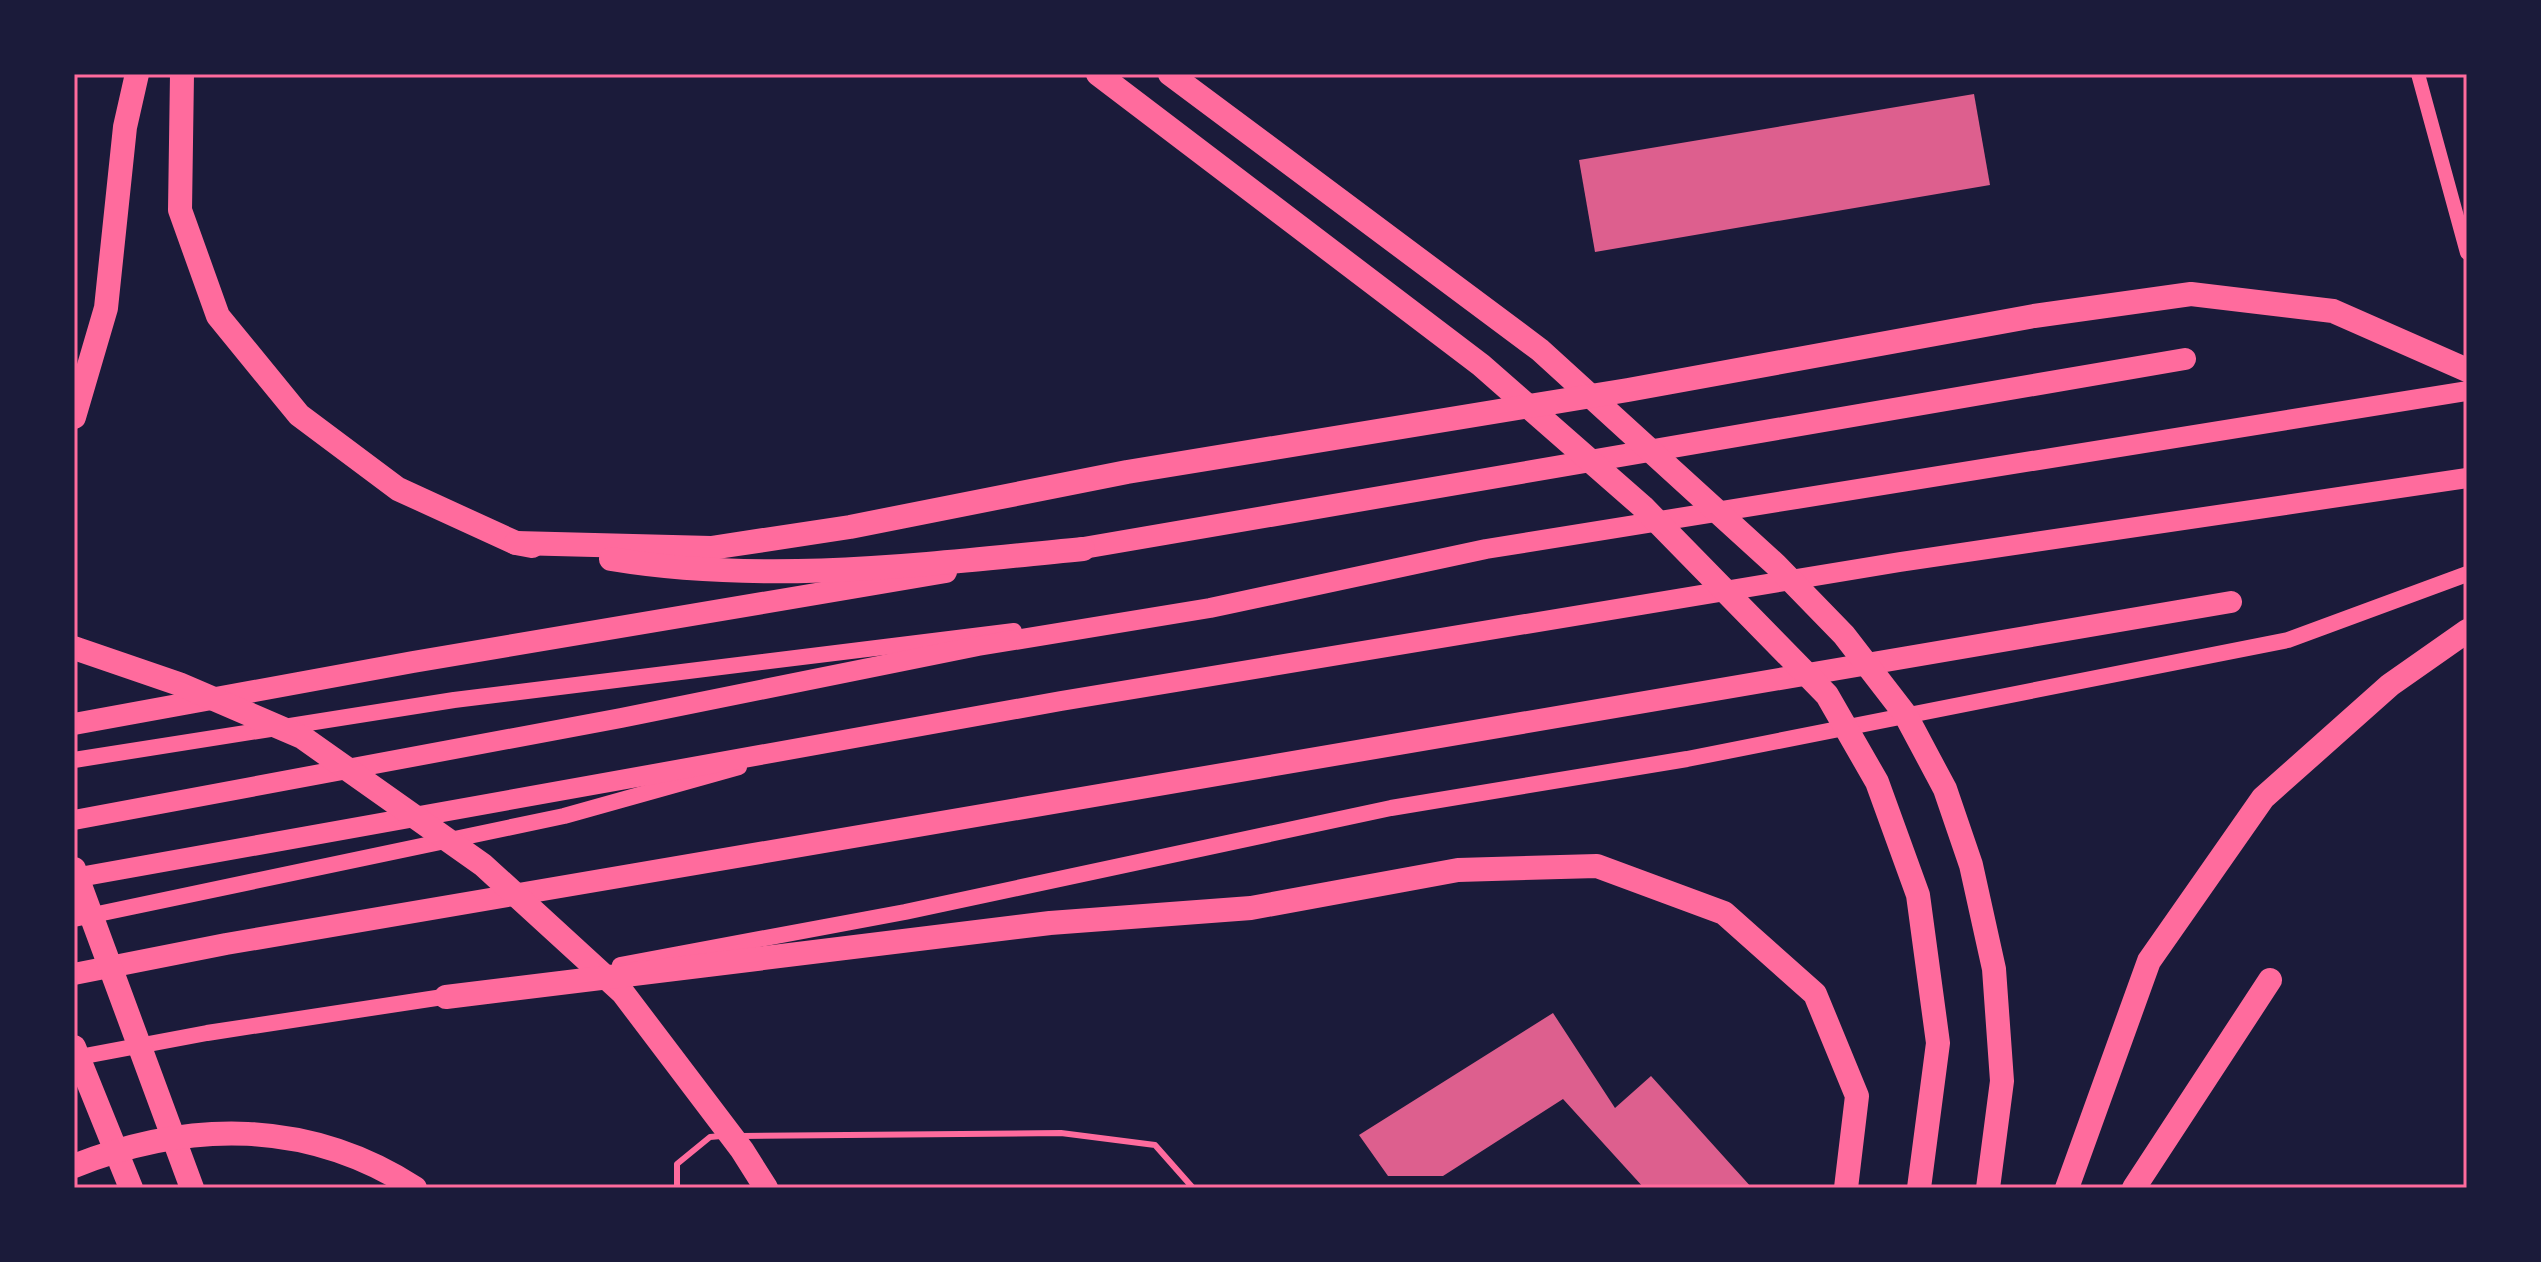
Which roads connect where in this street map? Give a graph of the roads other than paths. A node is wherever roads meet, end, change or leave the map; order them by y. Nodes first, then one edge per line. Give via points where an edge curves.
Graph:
1 (137, 74) edge
2 (182, 74) edge
3 (1098, 74) edge
4 (1170, 74) edge
5 (2418, 74) edge
6 (2467, 253) edge
7 (2185, 359) dead end
8 (2467, 370) edge
9 (2467, 391) edge
10 (74, 417) edge
11 (2467, 478) edge
12 (516, 543) junction
13 (1083, 549) junction
14 (2467, 574) edge
15 (2231, 602) dead end
16 (1210, 608) junction
17 (2467, 631) edge
18 (74, 648) edge
19 (74, 724) edge
20 (808, 748) junction
21 (74, 760) edge
22 (74, 820) edge
23 (74, 869) edge
24 (74, 878) edge
25 (74, 919) edge
26 (74, 974) edge
27 (2270, 980) dead end
28 (446, 997) junction
29 (74, 1047) edge
30 (74, 1058) edge
31 (74, 1166) edge
32 (131, 1188) edge
33 (192, 1188) edge
34 (415, 1188) edge
35 (677, 1188) edge
36 (766, 1188) edge
37 (1193, 1188) edge
38 (1846, 1188) edge
39 (1919, 1188) edge
40 (1988, 1188) edge
41 (2067, 1188) edge
42 (2134, 1188) edge

1 - 10 highway via 125,127 106,308
2 - 12 highway via 180,210 218,316 299,415 398,489
3 - 39 highway via 1481,365 1643,507 1827,695 1877,782 1918,895 1938,1043
4 - 40 highway via 1540,350 1776,565 1844,635 1905,714 1945,789 1971,865 1994,969 2002,1081
5 - 6 street
7 - 13 highway
8 - 12 highway via 2333,311 2191,294 2034,316 711,548
9 - 16 main road via 1486,549
11 - 20 main road via 1900,562
12 - 13 highway via 671,569 773,571
13 - 19 highway
14 - 28 main road via 2288,640 1687,759 1391,808 905,912
15 - 26 highway
16 - 21 main road via 470,698
16 - 22 main road via 978,646
17 - 41 highway via 2390,685 2263,798 2149,961
18 - 36 highway via 179,684 302,737 483,865 623,993
20 - 24 main road
20 - 25 main road via 564,816
23 - 33 highway
27 - 42 highway
28 - 30 main road
28 - 38 highway via 1050,923 1251,908 1458,870 1597,866 1724,913 1815,994 1857,1096
29 - 32 highway
31 - 34 highway via 120,1148 202,1132 282,1135 382,1167
35 - 37 lane via 677,1164 710,1137 1061,1133 1155,1145

